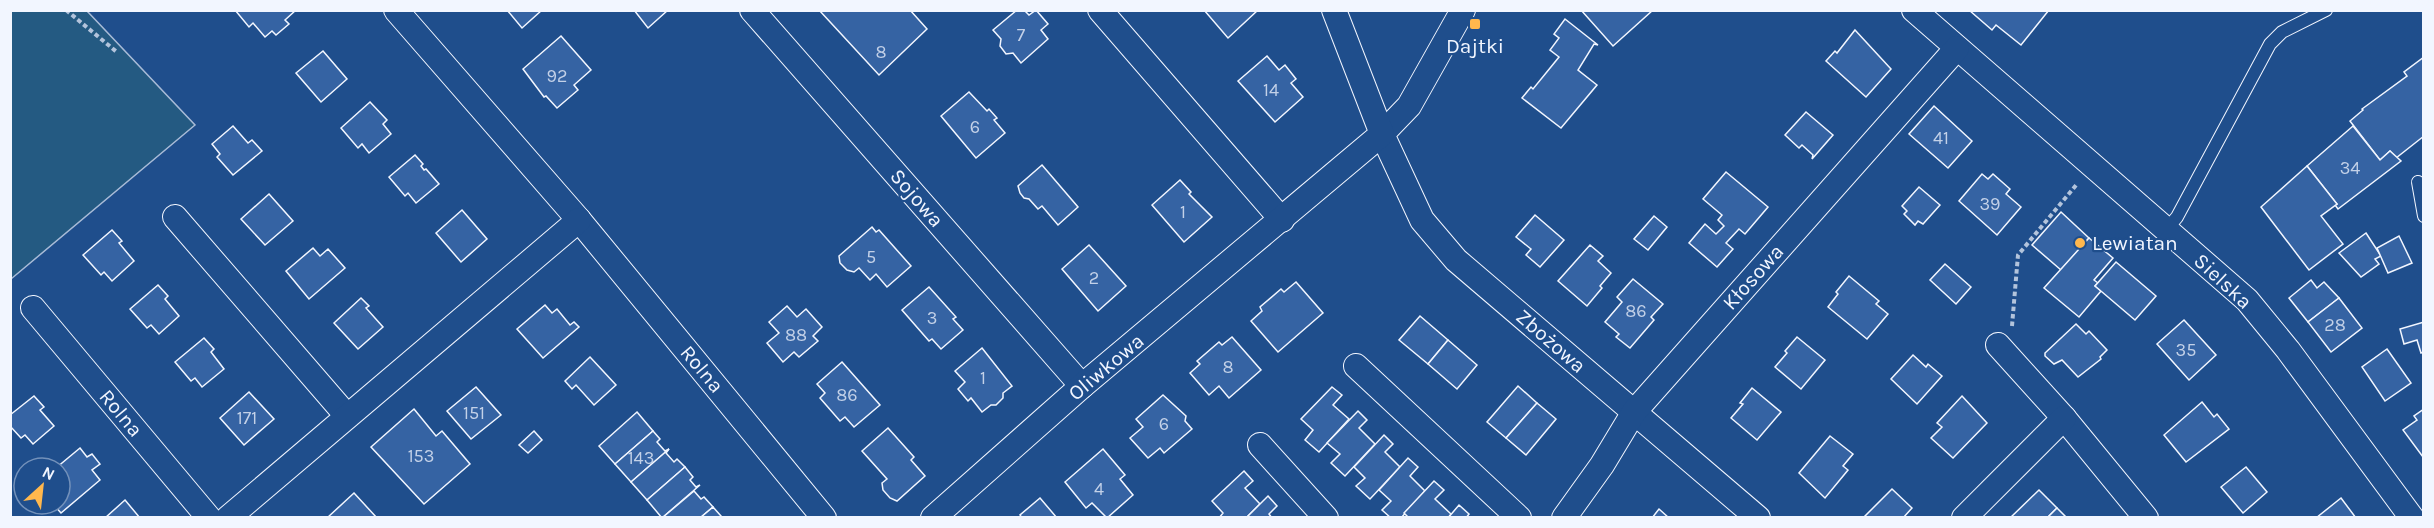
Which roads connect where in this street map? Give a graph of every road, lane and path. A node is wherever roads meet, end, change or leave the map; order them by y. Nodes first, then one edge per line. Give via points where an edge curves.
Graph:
1 (66, 10) edge
2 (396, 10) edge
3 (752, 10) edge
4 (1100, 10) edge
5 (1334, 10) edge
6 (1464, 10) edge
7 (1914, 10) edge
8 (2326, 10) edge
9 (1957, 48) junction
10 (118, 53) dead end
11 (1382, 134) junction
12 (2092, 166) junction
13 (2418, 182) dead end
14 (2424, 216) edge
15 (175, 217) dead end
16 (579, 220) junction
17 (1282, 220) junction
18 (2166, 230) junction
19 (33, 308) dead end
20 (2004, 351) joint
21 (1356, 366) dead end
22 (1082, 386) junction
23 (1634, 412) junction
24 (347, 416) junction
25 (2064, 418) junction
26 (1260, 445) dead end
27 (209, 518) edge
28 (228, 518) edge
29 (824, 518) edge
30 (933, 518) edge
31 (1326, 518) edge
32 (1519, 518) edge
33 (1564, 518) edge
34 (1758, 518) edge
35 (1964, 518) edge
36 (2146, 518) edge
37 (2412, 518) edge

1 - 10 path
2 - 16 street, Rolna
3 - 22 street, Sojowa
4 - 17 street
5 - 11 street, Zbożowa
6 - 11 street via 1409,106
7 - 9 street, Sielska
8 - 18 lane via 2283,32 2270,44 2177,217
9 - 12 street, Sielska
9 - 23 street, Kłosowa
11 - 17 street, Oliwkowa
11 - 23 street, Zbożowa via 1422,219 1456,260
12 - 18 street, Sielska
12 - 20 path via 2018,255
13 - 14 lane
15 - 24 street
16 - 24 street
16 - 29 street, Rolna
17 - 22 street, Oliwkowa
18 - 37 street, Sielska via 2247,300
19 - 27 street, Rolna
20 - 25 street
21 - 32 street
22 - 30 street, Oliwkowa
23 - 33 street, Kłosowa
23 - 34 street, Zbożowa
24 - 28 street
25 - 35 street
25 - 36 street
26 - 31 street

